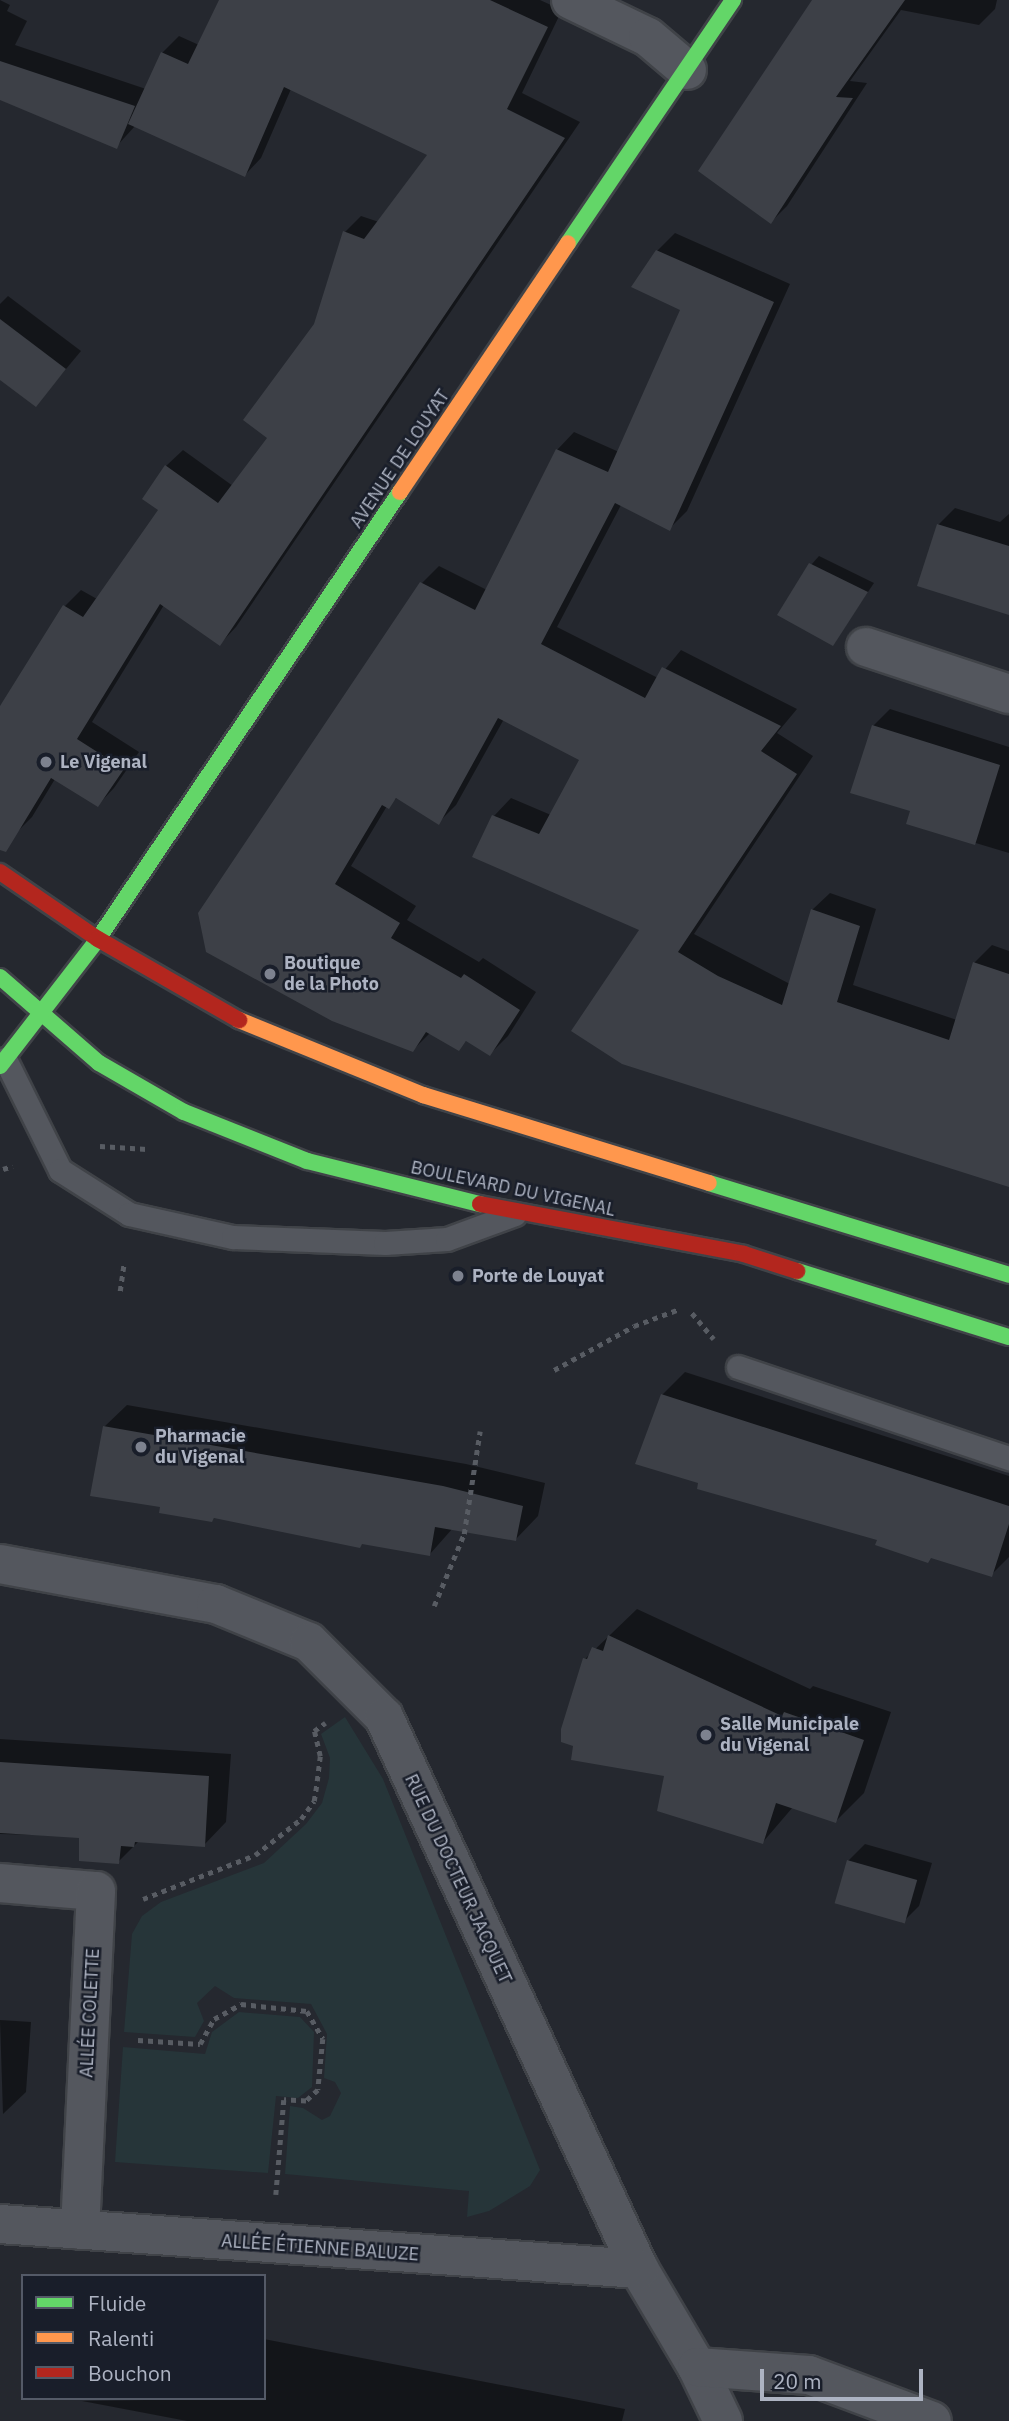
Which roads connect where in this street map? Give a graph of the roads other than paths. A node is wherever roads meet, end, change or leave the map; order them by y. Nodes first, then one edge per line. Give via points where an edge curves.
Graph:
1 (571, 0) edge
2 (733, 0) edge
3 (687, 70) junction
4 (866, 647) dead end
5 (1009, 694) edge
6 (0, 872) edge
7 (98, 939) junction
8 (0, 977) edge
9 (40, 1011) junction
10 (3, 1063) edge
11 (522, 1212) junction
12 (1009, 1275) edge
13 (1009, 1337) edge
14 (738, 1367) dead end
15 (1009, 1458) edge
16 (0, 1563) edge
17 (0, 1883) edge
18 (0, 2224) edge
19 (80, 2230) junction
20 (639, 2269) junction
21 (697, 2367) junction
22 (723, 2421) edge
23 (932, 2421) edge

1 - 3 street via 648,37
2 - 3 main road, AVENUE DE LOUYAT
3 - 7 main road, AVENUE DE LOUYAT
4 - 5 street
6 - 7 main road
7 - 9 main road, AVENUE DE LOUYAT
7 - 12 main road via 250,1027 423,1095
8 - 9 main road, BOULEVARD DU VIGENAL
9 - 10 main road, AVENUE DE LOUYAT
9 - 11 main road, BOULEVARD DU VIGENAL via 99,1063 184,1112 307,1161
10 - 11 lane via 60,1170 129,1214 233,1237 385,1243 447,1239
11 - 13 main road, BOULEVARD DU VIGENAL via 744,1254
14 - 15 lane
16 - 20 street, RUE DU DOCTEUR JACQUET via 216,1604 309,1642 384,1717
17 - 19 street, ALLÉE COLETTE via 96,1891
18 - 19 street, ALLÉE ÉTIENNE BALUZE
19 - 20 street, ALLÉE ÉTIENNE BALUZE
20 - 21 street, RUE DU DOCTEUR JACQUET
21 - 22 street, RUE DU DOCTEUR JACQUET
21 - 23 street via 809,2375

